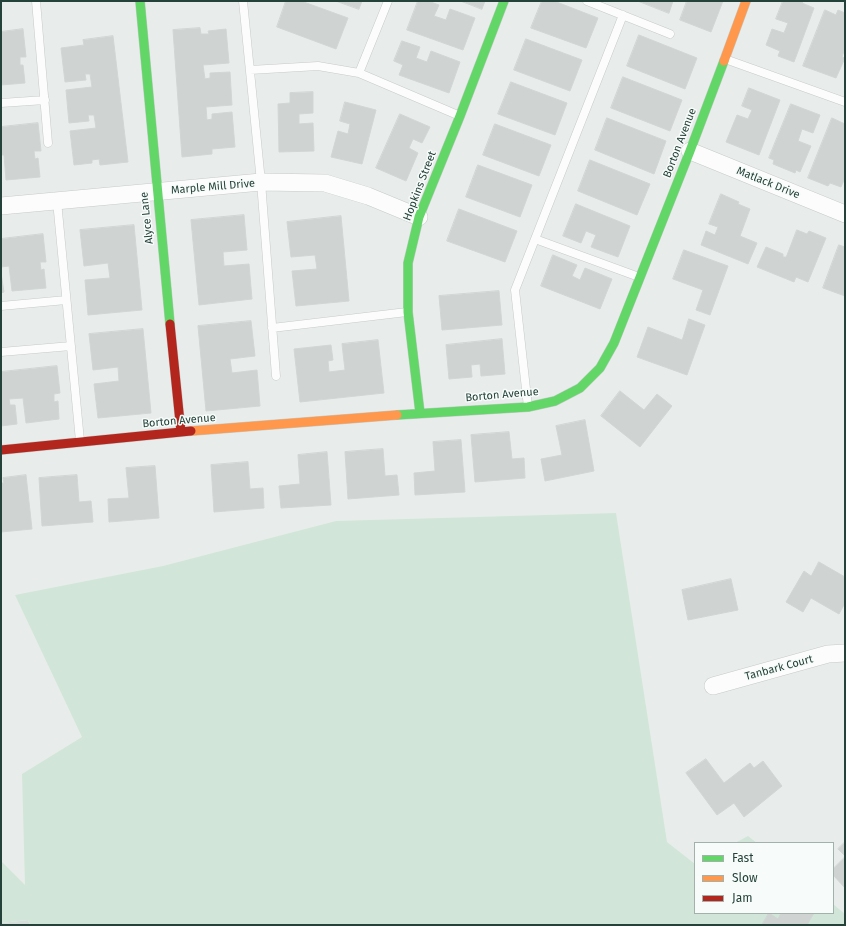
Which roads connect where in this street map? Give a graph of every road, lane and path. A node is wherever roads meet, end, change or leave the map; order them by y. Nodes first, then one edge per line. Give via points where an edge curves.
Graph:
1 (36, 1) edge
2 (140, 1) edge
3 (243, 1) edge
4 (388, 1) edge
5 (504, 1) edge
6 (587, 1) edge
7 (746, 1) edge
8 (623, 15) junction
9 (670, 34) dead end
10 (725, 59) junction
11 (250, 70) junction
12 (359, 73) junction
13 (45, 100) junction
14 (845, 102) edge
15 (1, 103) edge
16 (460, 116) junction
17 (48, 143) dead end
18 (690, 151) junction
19 (261, 182) junction
20 (157, 192) junction
21 (57, 201) junction
22 (1, 206) edge
23 (845, 214) edge
24 (419, 217) junction
25 (535, 239) junction
26 (640, 277) junction
27 (66, 300) junction
28 (1, 306) edge
29 (408, 312) junction
30 (272, 328) junction
31 (71, 346) junction
32 (1, 352) edge
33 (276, 376) dead end
34 (528, 406) junction
35 (420, 413) junction
36 (181, 432) junction
37 (81, 443) junction
38 (1, 450) edge
39 (845, 653) edge
40 (713, 686) dead end

1 - 13 lane
2 - 20 street, Alyce Lane
3 - 11 lane
4 - 12 lane
5 - 16 street, Hopkins Street
6 - 8 lane
7 - 10 street, Borton Avenue
8 - 9 lane
8 - 25 lane
10 - 14 lane
10 - 18 street, Borton Avenue
11 - 12 lane via 318,66
11 - 19 lane
12 - 16 lane
13 - 15 lane
13 - 17 lane
16 - 24 street, Hopkins Street
18 - 23 street, Matlack Drive
18 - 26 street, Borton Avenue
19 - 20 street, Marple Mill Drive
19 - 24 street, Marple Mill Drive via 326,183 368,196
19 - 30 lane
20 - 21 street, Marple Mill Drive
20 - 36 street, Alyce Lane
21 - 22 street, Marple Mill Drive
21 - 27 lane
24 - 29 street, Hopkins Street via 408,263
25 - 26 lane
25 - 34 lane via 515,290
26 - 34 street, Borton Avenue via 614,344 600,368 580,388 556,401
27 - 28 lane
27 - 31 lane
29 - 30 lane
29 - 35 street, Hopkins Street
30 - 33 lane
31 - 32 lane
31 - 37 lane
34 - 35 street, Borton Avenue
35 - 36 street, Borton Avenue
36 - 37 street, Borton Avenue
37 - 38 street, Borton Avenue
39 - 40 street, Tanbark Court via 828,654

